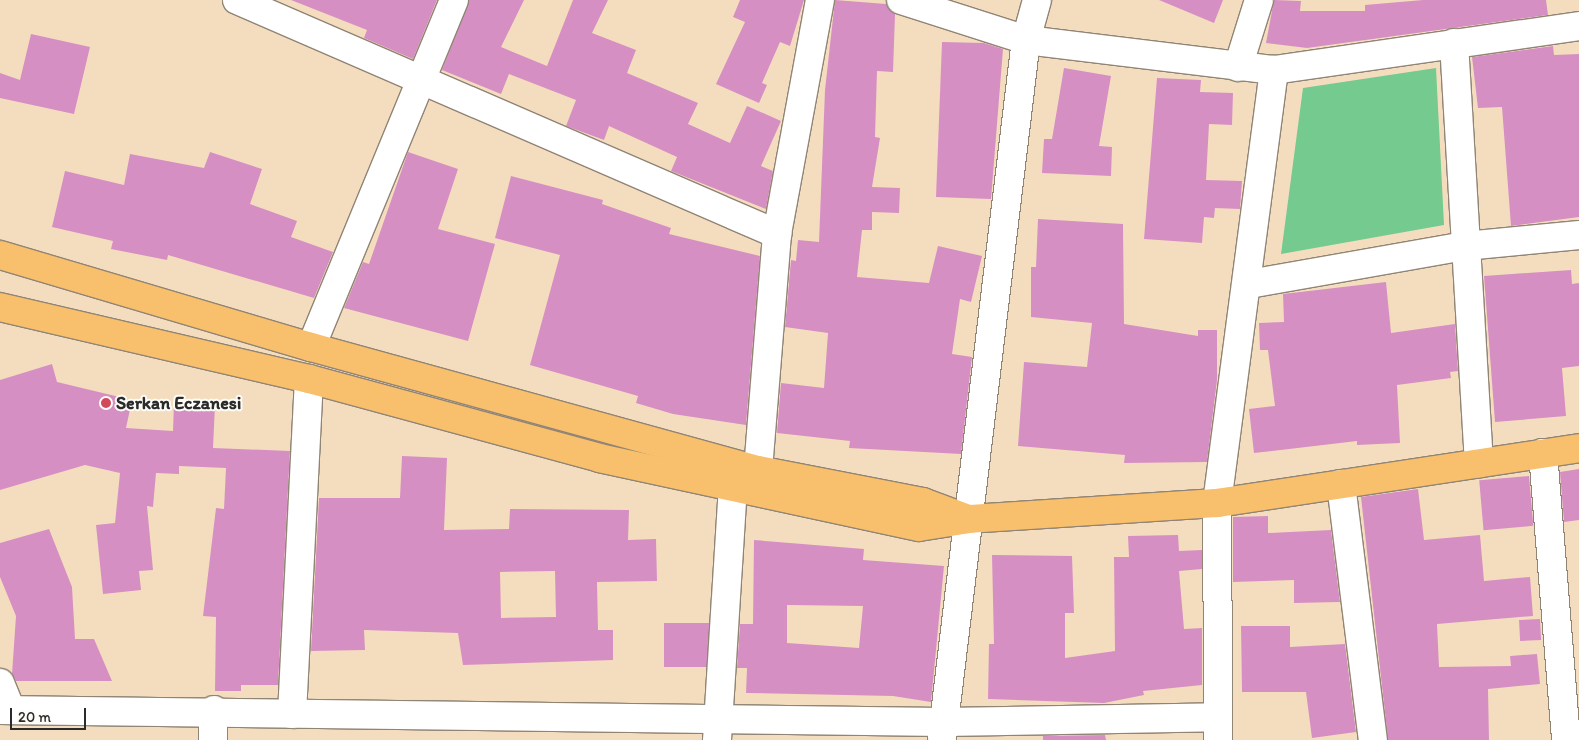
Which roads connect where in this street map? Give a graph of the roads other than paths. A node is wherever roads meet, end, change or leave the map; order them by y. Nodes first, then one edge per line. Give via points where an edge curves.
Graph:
1 (237, 0) edge
2 (454, 0) edge
3 (820, 0) edge
4 (901, 0) edge
5 (1037, 0) edge
6 (1259, 0) edge
7 (1579, 26) edge
8 (1026, 40) junction
9 (1454, 43) junction
10 (1238, 67) junction
11 (1274, 70) junction
12 (421, 80) junction
13 (777, 234) junction
14 (1579, 235) edge
15 (1465, 246) junction
16 (0, 255) edge
17 (1248, 284) junction
18 (0, 307) edge
19 (311, 347) junction
20 (309, 379) junction
21 (1579, 448) edge
22 (1542, 453) junction
23 (1479, 463) junction
24 (758, 470) junction
25 (1341, 484) junction
26 (733, 488) junction
27 (1217, 503) junction
28 (969, 519) junction
29 (0, 683) edge
30 (5, 710) edge
31 (214, 710) junction
32 (292, 714) junction
33 (718, 728) edge
34 (1218, 728) edge
35 (942, 731) edge
36 (213, 740) edge
37 (1373, 740) edge
38 (1566, 740) edge

1 - 12 street
2 - 12 street
3 - 13 street
4 - 8 street
5 - 8 street
6 - 10 street
7 - 9 street
8 - 10 street
8 - 28 street
9 - 11 street
9 - 15 street
10 - 11 street
11 - 17 street
12 - 13 street
12 - 19 street
13 - 24 street
14 - 15 street
15 - 17 street
15 - 23 street
16 - 19 main road
17 - 27 street
18 - 20 main road
19 - 24 main road
20 - 26 main road via 599,458
20 - 32 street
21 - 22 main road
22 - 23 main road
22 - 38 street
23 - 25 main road
24 - 28 main road via 923,502
25 - 27 main road
25 - 37 street
26 - 28 main road via 919,527
26 - 33 street
27 - 28 main road
27 - 34 street
28 - 35 street
29 - 30 street
30 - 31 street
31 - 32 street
31 - 36 street
32 - 33 street
33 - 35 street
34 - 35 street

